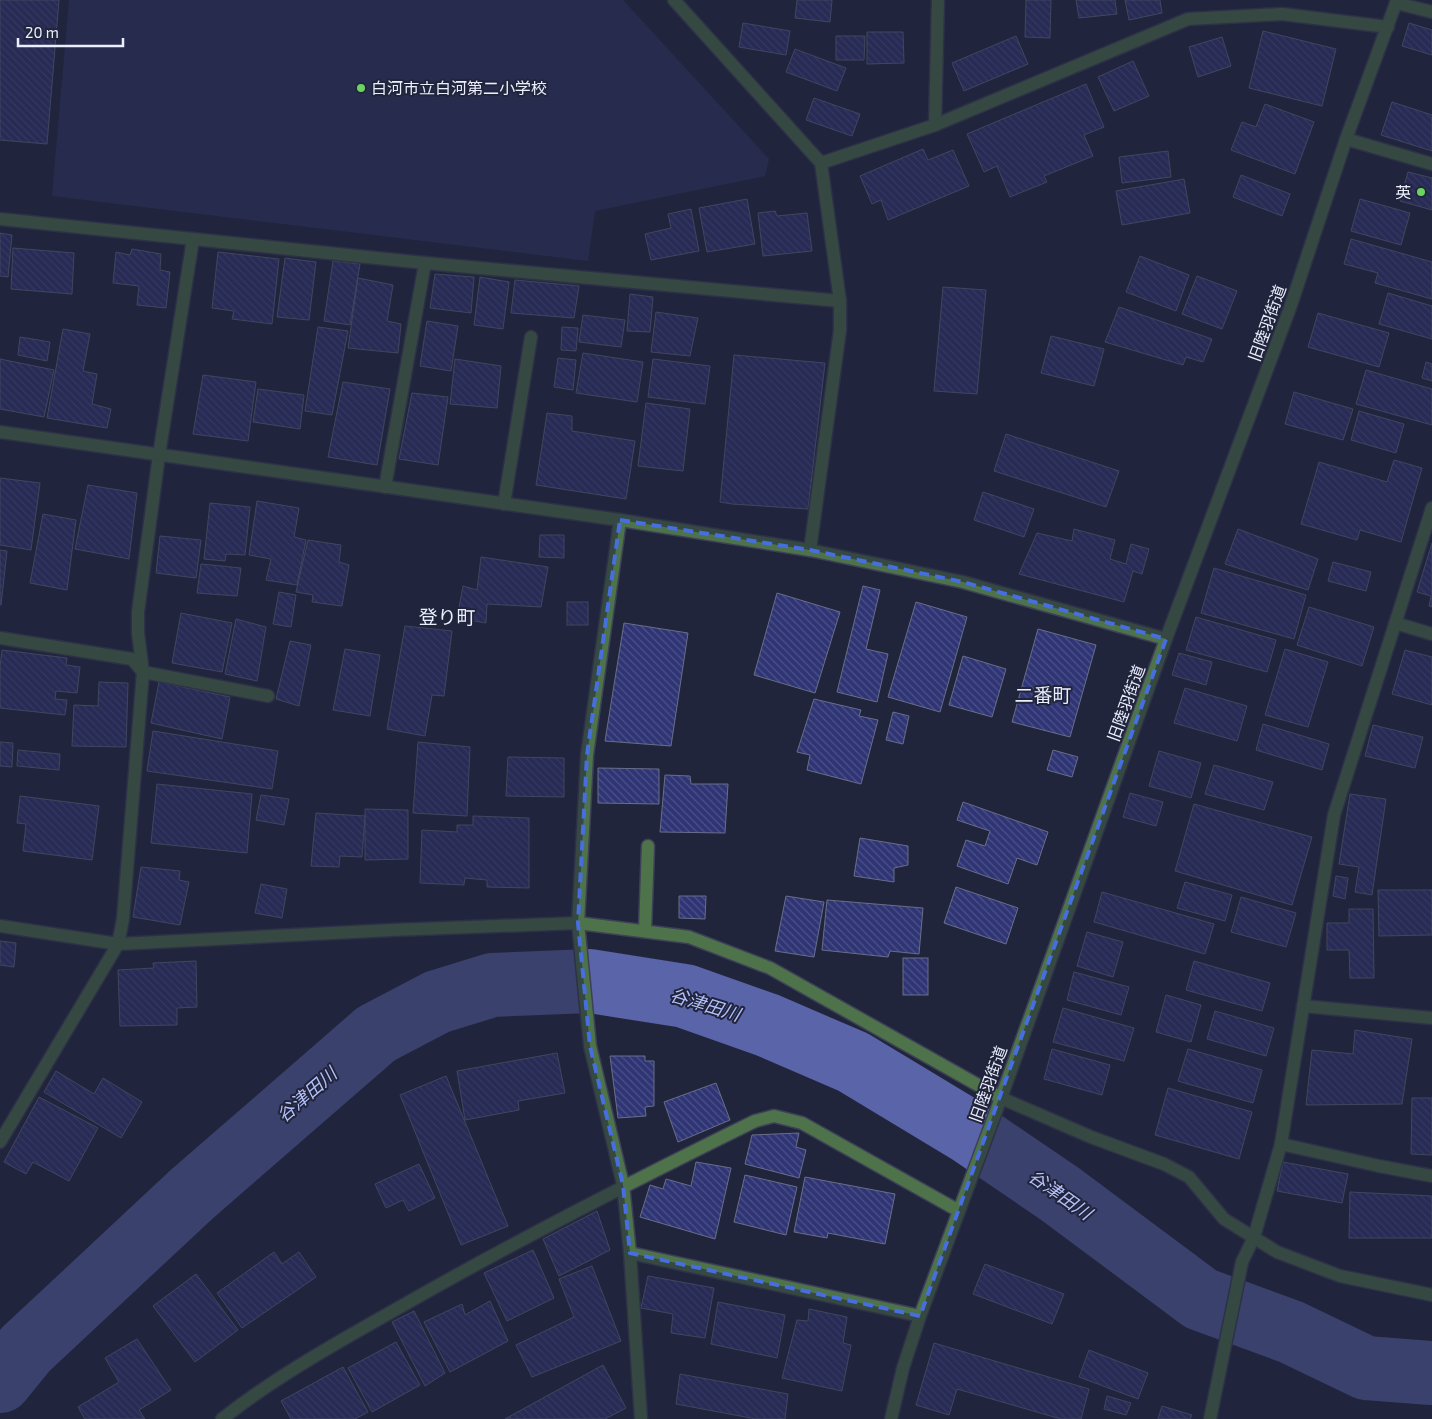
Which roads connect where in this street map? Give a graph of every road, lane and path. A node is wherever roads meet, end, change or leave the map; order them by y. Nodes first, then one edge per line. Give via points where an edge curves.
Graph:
1 (674, 0) edge
2 (938, 0) edge
3 (1397, 1) edge
4 (1432, 12) edge
5 (1388, 27) junction
6 (935, 125) junction
7 (1346, 139) junction
8 (820, 163) junction
9 (1432, 164) edge
10 (0, 219) edge
11 (193, 240) junction
12 (425, 263) junction
13 (840, 302) junction
14 (531, 337) dead end
15 (0, 432) edge
16 (159, 455) junction
17 (385, 487) junction
18 (504, 504) junction
19 (1432, 508) edge
20 (620, 520) junction
21 (810, 550) junction
22 (1395, 623) junction
23 (1432, 634) edge
24 (0, 638) edge
25 (1166, 639) junction
26 (143, 672) junction
27 (268, 696) dead end
28 (648, 846) dead end
29 (578, 923) junction
30 (0, 926) edge
31 (645, 930) junction
32 (118, 944) junction
33 (1303, 1006) junction
34 (1432, 1018) edge
35 (1001, 1098) junction
36 (3, 1130) edge
37 (0, 1142) edge
38 (1281, 1144) junction
39 (1432, 1176) edge
40 (623, 1186) junction
41 (959, 1211) junction
42 (1254, 1237) junction
43 (630, 1253) junction
44 (1432, 1295) edge
45 (920, 1316) junction
46 (1211, 1414) edge
47 (222, 1419) edge
48 (641, 1419) edge
49 (891, 1419) edge

1 - 8 street
2 - 6 street
3 - 4 street
3 - 5 street, 旧陸羽街道
5 - 6 street via 1282,14 1188,20
5 - 7 street, 旧陸羽街道
6 - 8 street
7 - 9 street
7 - 25 street, 旧陸羽街道 via 1290,308
8 - 13 street
10 - 11 street
11 - 12 street
11 - 16 street
12 - 13 street
12 - 17 street
13 - 21 street via 840,330
14 - 18 street
15 - 16 street
16 - 17 street
16 - 26 street via 138,612
17 - 18 street
18 - 20 street
19 - 22 street
20 - 21 street
20 - 29 street via 587,756
21 - 25 street via 963,582
22 - 23 street
22 - 33 street via 1334,815
24 - 26 street via 132,659
25 - 35 street, 旧陸羽街道
26 - 27 street
26 - 32 street via 124,919
28 - 31 street
29 - 31 street
29 - 32 street
29 - 40 street via 590,1046
30 - 32 street
31 - 35 street via 689,937 770,968
32 - 36 street
33 - 34 street
33 - 38 street
35 - 41 street, 旧陸羽街道
35 - 42 street via 1189,1177 1224,1219
36 - 37 street
38 - 39 street
38 - 42 street
40 - 41 street via 755,1120 774,1116 802,1124
40 - 43 street
40 - 47 street via 345,1338 254,1394
41 - 45 street, 旧陸羽街道
42 - 44 street via 1277,1252 1340,1276
42 - 46 street via 1242,1262
43 - 45 street
43 - 48 street
45 - 49 street, 旧陸羽街道

